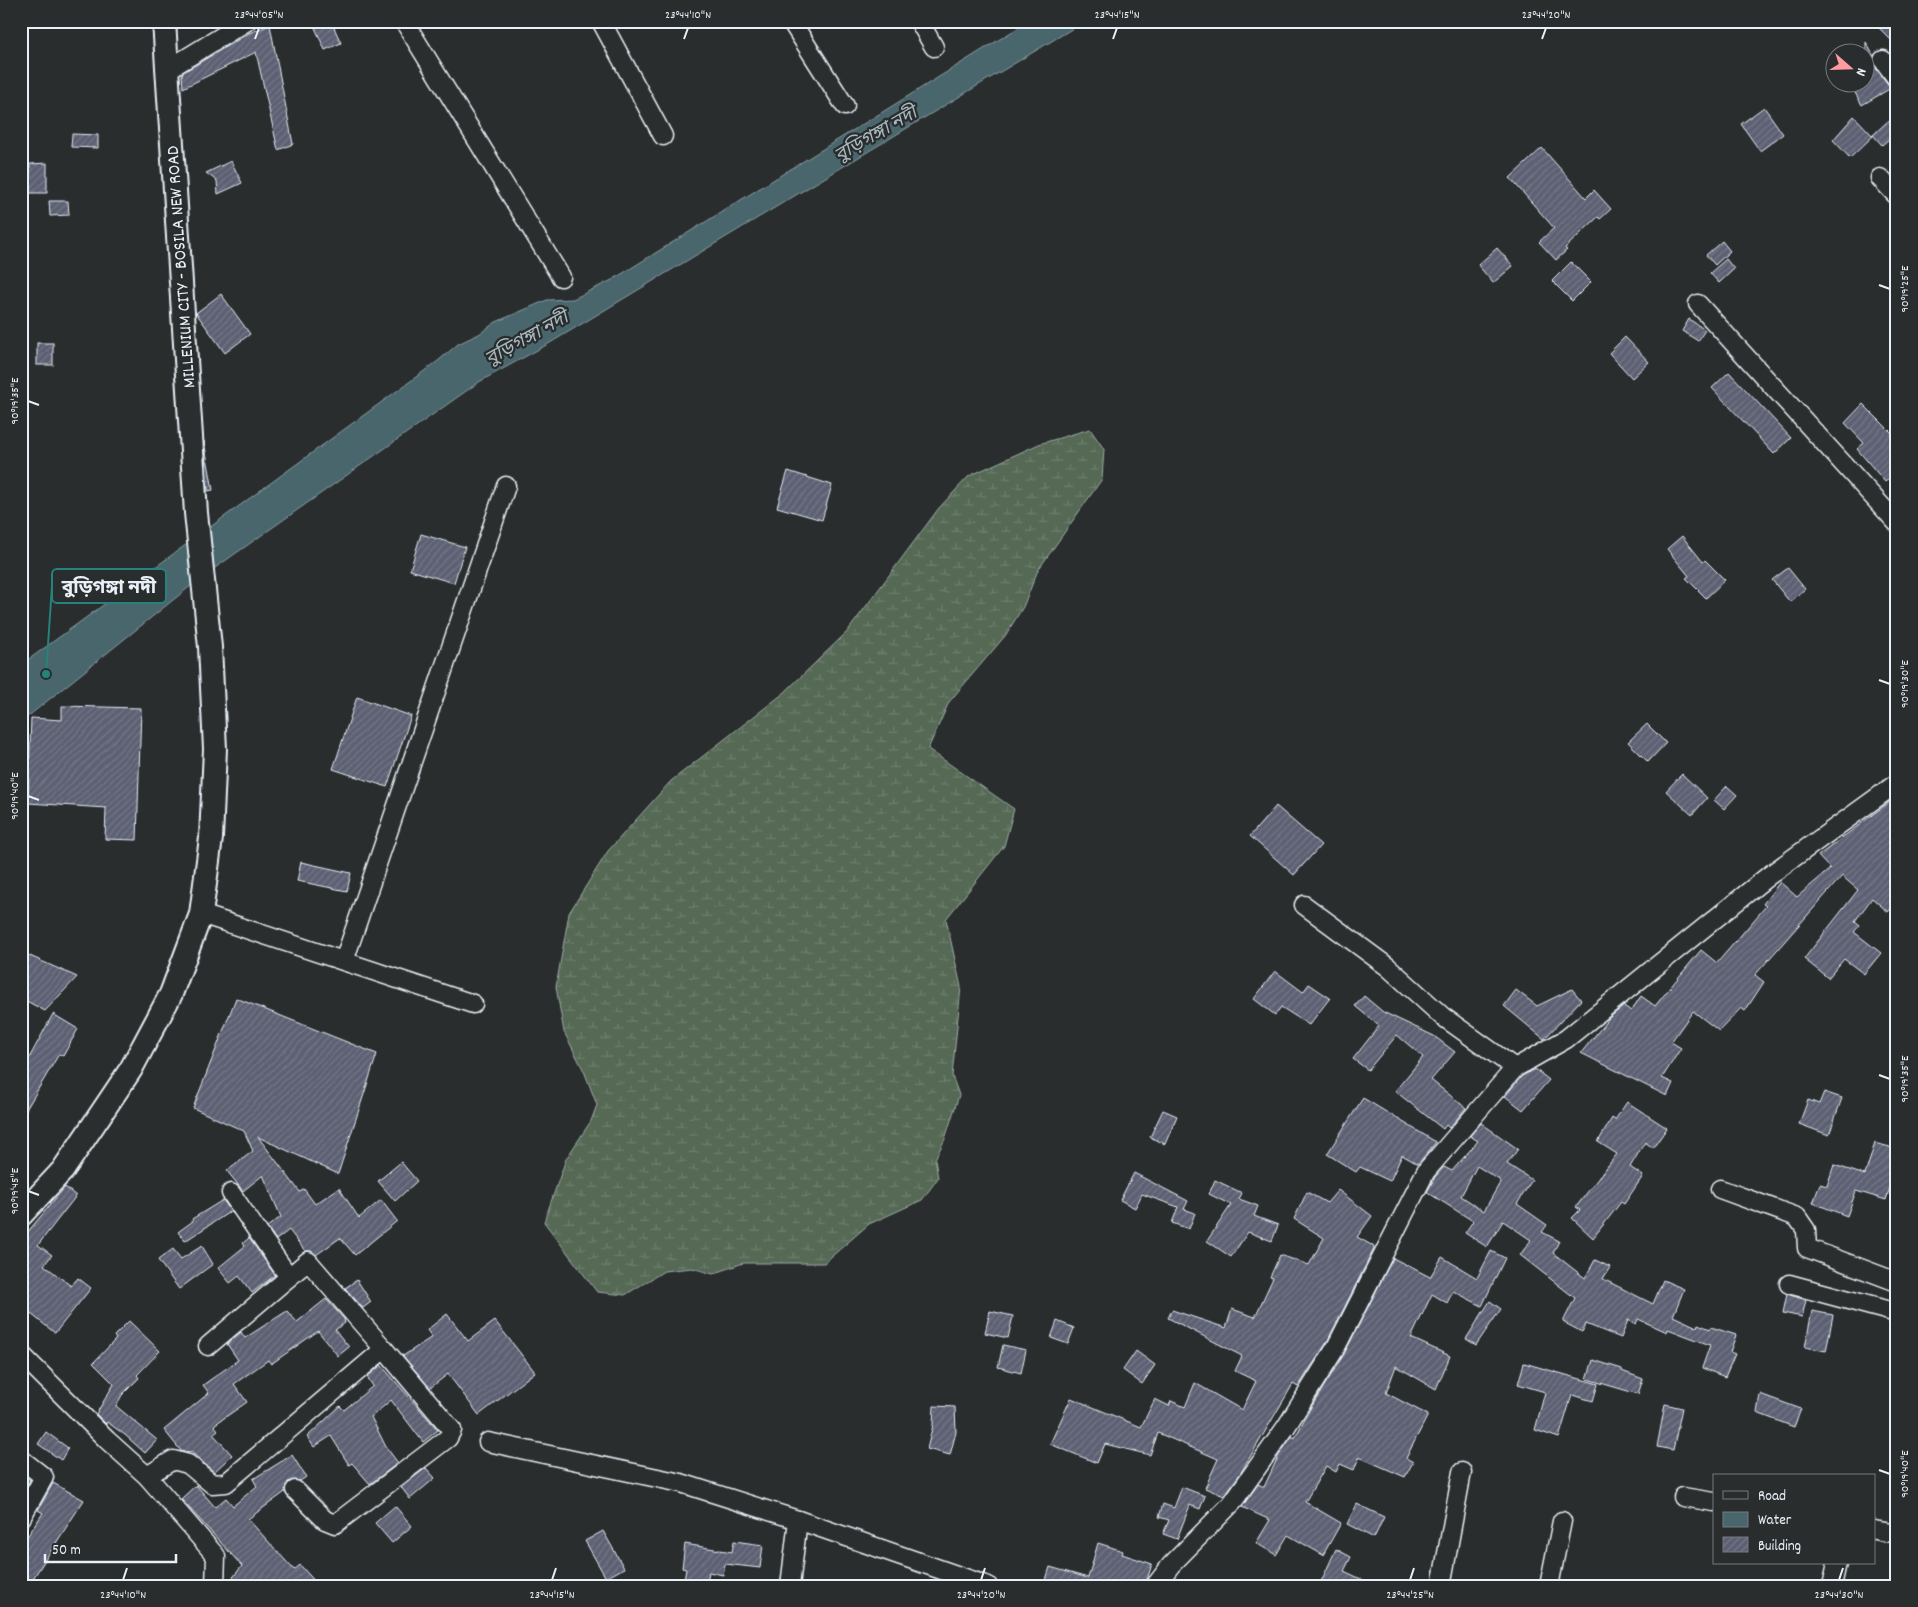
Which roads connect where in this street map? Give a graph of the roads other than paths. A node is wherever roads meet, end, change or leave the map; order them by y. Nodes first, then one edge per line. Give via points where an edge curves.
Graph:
1 (164, 21) edge
2 (247, 21) edge
3 (404, 21) edge
4 (602, 21) edge
5 (791, 21) edge
6 (919, 21) edge
7 (934, 47) dead end
8 (1883, 60) dead end
9 (167, 70) junction
10 (1897, 79) edge
11 (845, 106) dead end
12 (663, 136) dead end
13 (1880, 178) dead end
14 (1897, 196) edge
15 (560, 277) dead end
16 (1698, 304) dead end
17 (506, 486) dead end
18 (1897, 523) edge
19 (1897, 783) edge
20 (1304, 905) dead end
21 (201, 914) junction
22 (344, 961) junction
23 (473, 1004) dead end
24 (1516, 1068) junction
25 (1720, 1188) dead end
26 (232, 1193) dead end
27 (21, 1215) edge
28 (289, 1277) junction
29 (1897, 1282) edge
30 (1789, 1284) dead end
31 (1897, 1313) edge
32 (208, 1346) dead end
33 (384, 1349) junction
34 (21, 1354) edge
35 (488, 1442) dead end
36 (21, 1459) edge
37 (1462, 1472) dead end
38 (147, 1476) junction
39 (295, 1490) dead end
40 (1682, 1496) dead end
41 (1713, 1502) edge
42 (21, 1518) edge
43 (798, 1520) junction
44 (1562, 1521) dead end
45 (1876, 1530) edge
46 (1897, 1534) edge
47 (1837, 1564) edge
48 (215, 1586) edge
49 (790, 1586) edge
50 (988, 1586) edge
51 (1155, 1586) edge
52 (1441, 1586) edge
53 (1549, 1586) edge
54 (1832, 1586) edge

1 - 9 street, MILLENIUM CITY - BOSILA NEW ROAD
2 - 9 street
3 - 15 street
4 - 12 street
5 - 11 street
6 - 7 street
8 - 10 street
9 - 21 street, MILLENIUM CITY - BOSILA NEW ROAD via 215,749 211,838
13 - 14 street
16 - 18 street
17 - 22 street
19 - 24 street via 1767,878 1566,1038
20 - 24 street via 1388,967 1442,1016
21 - 22 street
21 - 27 street, MILLENIUM CITY - BOSILA NEW ROAD via 171,994 131,1069 63,1170
22 - 23 street
24 - 51 street via 1426,1171 1335,1349 1286,1427 1232,1503 1171,1565
25 - 29 street via 1797,1217 1806,1230 1807,1248
26 - 28 street
28 - 32 street
28 - 33 street via 308,1261
30 - 31 street
33 - 38 street via 226,1483 212,1484 188,1464 173,1460
33 - 39 street via 452,1430 448,1438 335,1524 325,1520
34 - 38 street
35 - 43 street via 681,1483
36 - 42 street via 44,1477
37 - 52 street
38 - 48 street via 216,1556
40 - 41 street
43 - 49 street
43 - 50 street
44 - 53 street
45 - 46 street
47 - 54 street

